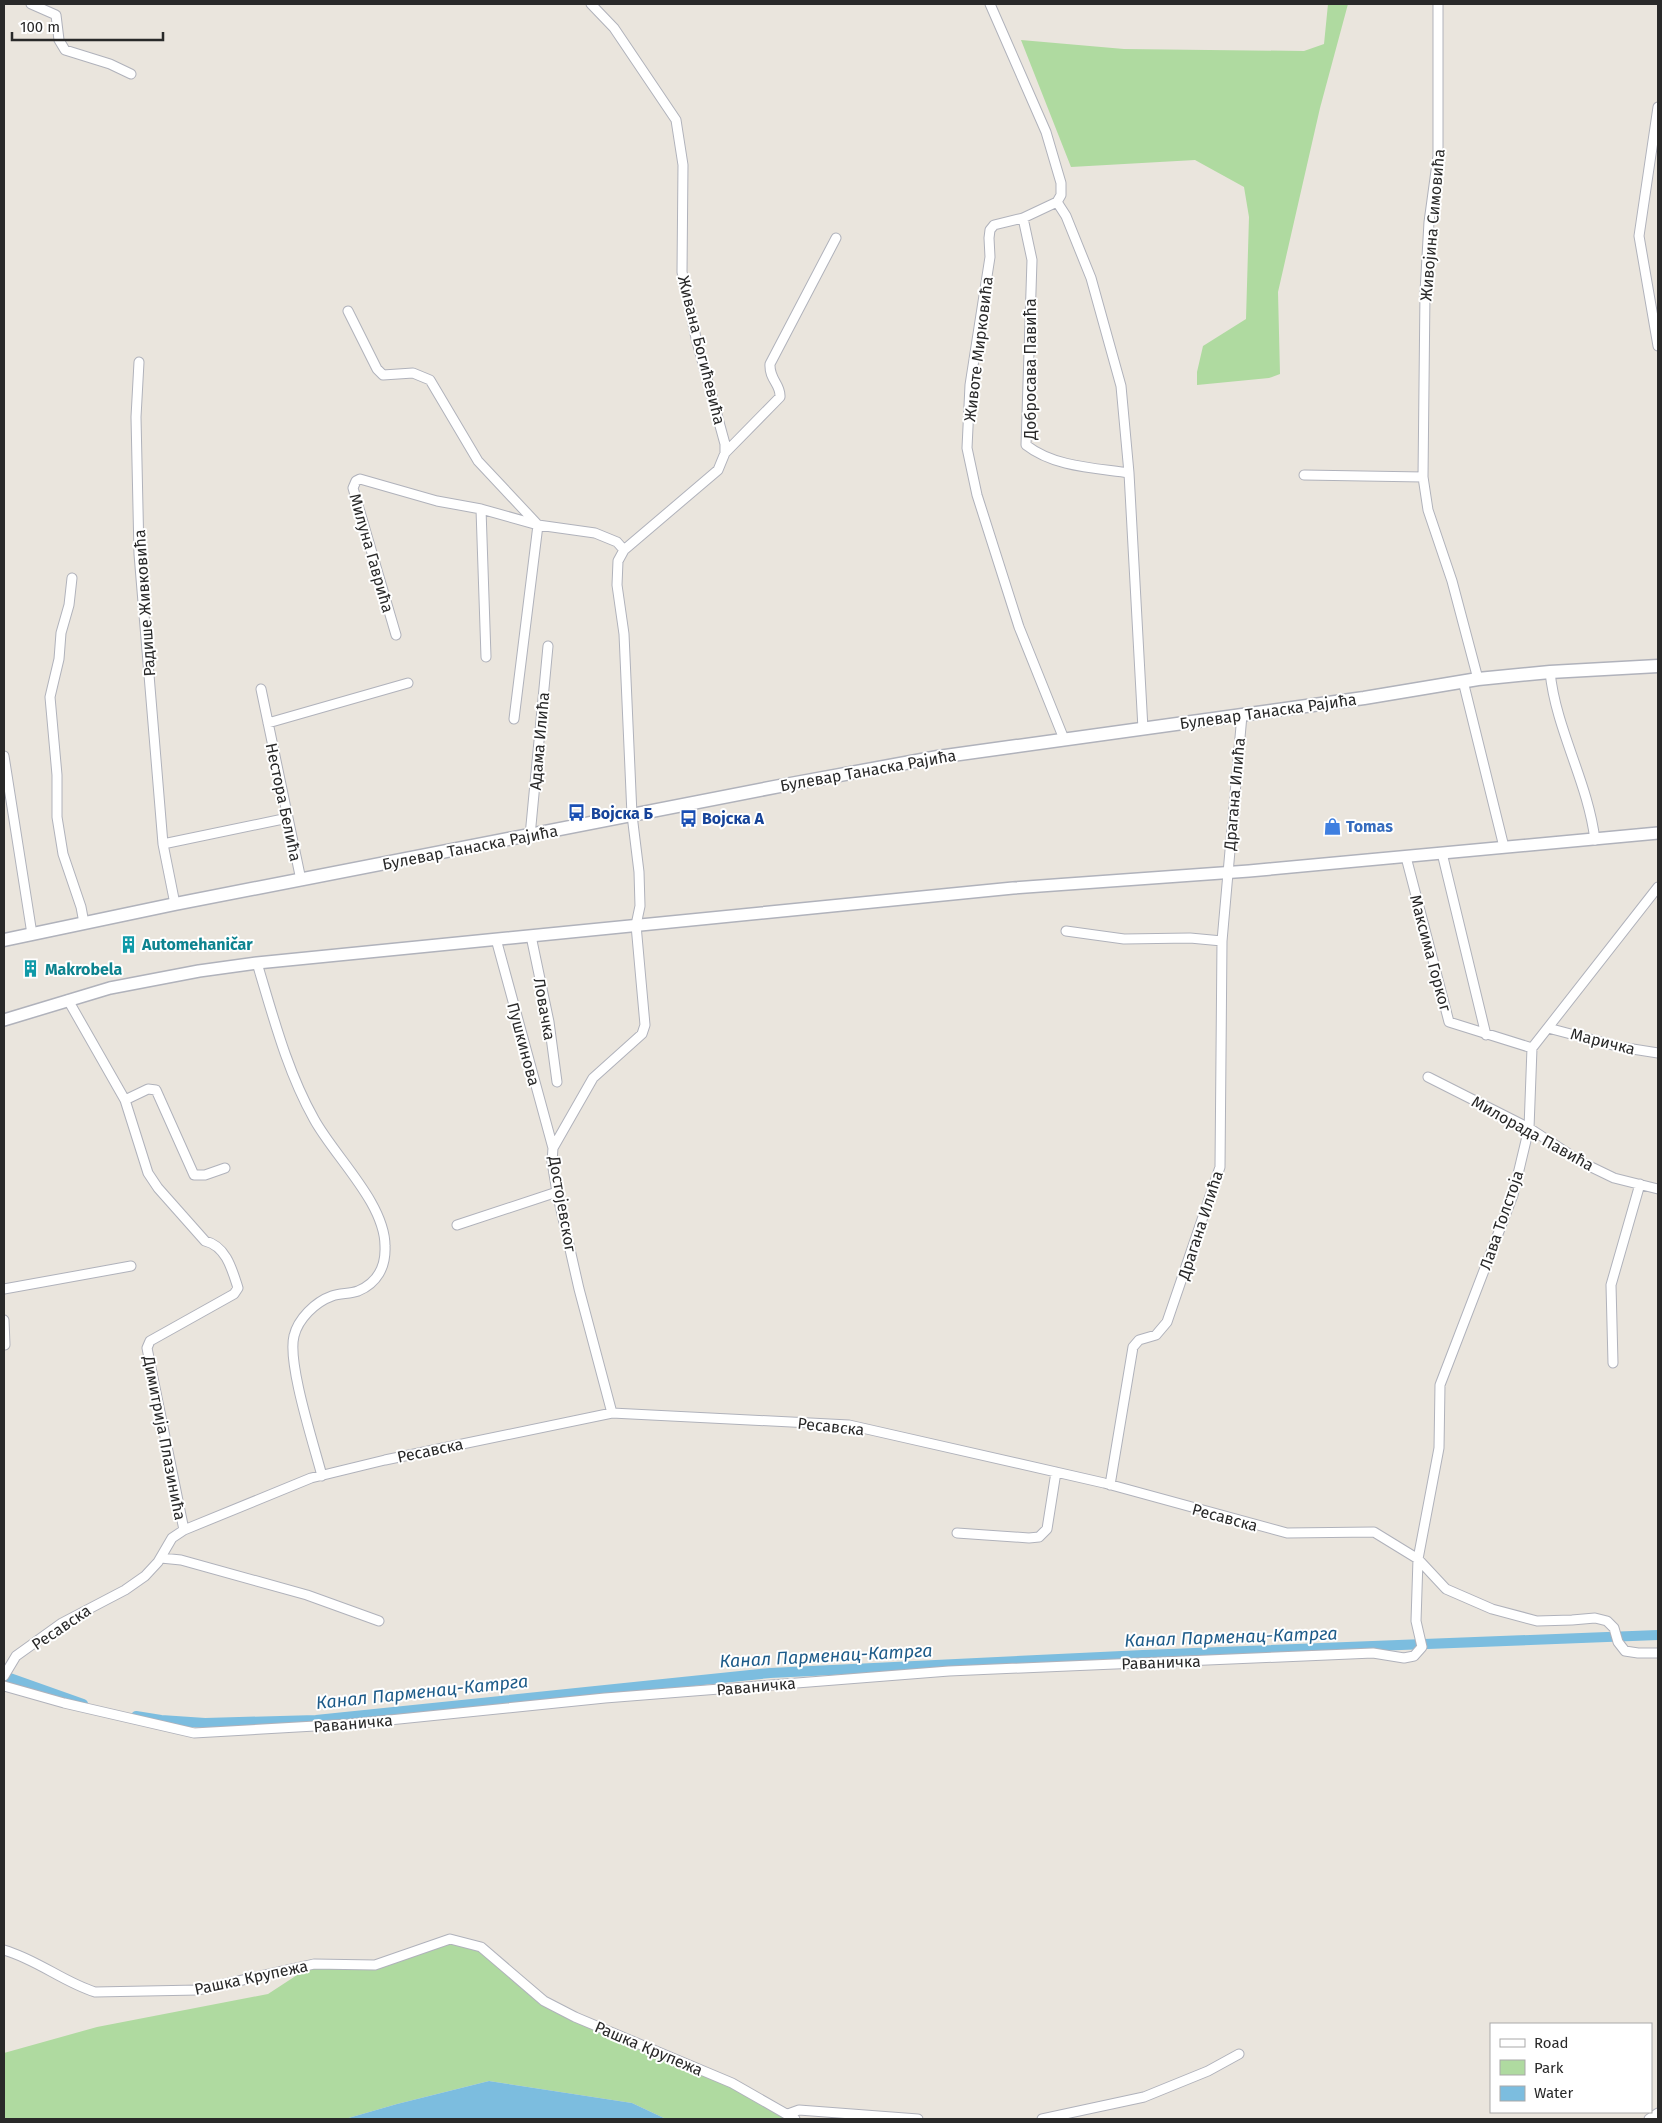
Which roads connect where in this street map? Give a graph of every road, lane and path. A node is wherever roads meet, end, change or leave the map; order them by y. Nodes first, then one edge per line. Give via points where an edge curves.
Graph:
1 (31, 4) edge
2 (591, 4) edge
3 (990, 4) edge
4 (1438, 4) edge
5 (131, 74) dead end
6 (1658, 107) edge
7 (1057, 202) junction
8 (1023, 218) junction
9 (836, 238) dead end
10 (348, 311) dead end
11 (1658, 346) edge
12 (139, 362) dead end
13 (725, 453) junction
14 (1129, 473) junction
15 (1304, 475) dead end
16 (1423, 477) junction
17 (481, 509) junction
18 (538, 526) junction
19 (624, 550) junction
20 (72, 578) dead end
21 (396, 635) dead end
22 (548, 646) dead end
23 (486, 657) dead end
24 (1658, 666) edge
25 (1550, 672) junction
26 (1478, 679) junction
27 (1463, 681) junction
28 (408, 683) dead end
29 (261, 689) dead end
30 (1242, 715) junction
31 (514, 719) dead end
32 (268, 724) junction
33 (1143, 729) junction
34 (1064, 739) junction
35 (4, 756) edge
36 (632, 815) junction
37 (288, 818) junction
38 (1658, 833) edge
39 (530, 836) junction
40 (1596, 840) junction
41 (163, 844) junction
42 (1504, 847) junction
43 (1442, 853) junction
44 (1406, 857) junction
45 (1227, 872) junction
46 (301, 880) junction
47 (1658, 887) edge
48 (175, 904) junction
49 (84, 923) junction
50 (636, 925) junction
51 (1066, 931) dead end
52 (32, 934) junction
53 (531, 936) junction
54 (496, 939) junction
55 (4, 940) edge
56 (1222, 941) junction
57 (257, 963) junction
58 (68, 1000) junction
59 (4, 1020) edge
60 (1548, 1028) junction
61 (1486, 1035) junction
62 (1532, 1048) junction
63 (1658, 1053) edge
64 (1428, 1077) dead end
65 (557, 1082) dead end
66 (125, 1100) junction
67 (1529, 1128) junction
68 (553, 1148) junction
69 (225, 1168) dead end
70 (1640, 1184) junction
71 (1658, 1189) edge
72 (557, 1192) junction
73 (457, 1225) dead end
74 (131, 1266) dead end
75 (4, 1289) edge
76 (4, 1320) edge
77 (6, 1345) dead end
78 (1613, 1363) dead end
79 (612, 1413) junction
80 (1056, 1472) junction
81 (322, 1476) junction
82 (1110, 1485) junction
83 (184, 1530) junction
84 (957, 1533) dead end
85 (161, 1558) junction
86 (1418, 1559) junction
87 (379, 1621) dead end
88 (1658, 1653) edge
89 (7, 1666) edge
90 (4, 1686) edge
91 (4, 1950) edge
92 (1239, 2054) dead end
93 (1658, 2113) edge
94 (791, 2117) edge
95 (918, 2119) edge
96 (1042, 2119) edge
97 (1649, 2119) edge

1 - 5 street via 56,15 59,40 66,50
2 - 13 street, Живана Богићевића via 614,28 676,120 684,165 682,272
3 - 7 street via 1046,132 1061,183
4 - 16 street, Живојина Симовића via 1438,156 1429,222 1425,292
6 - 11 street via 1639,236
7 - 8 street, Животе Мирковића
7 - 14 street via 1091,278 1121,386
8 - 14 street, Добросава Павића via 1032,260 1026,445 1061,462
8 - 34 street, Животе Мирковића via 994,224 990,230 990,258 970,385 967,448 977,495 1019,627
9 - 13 street, Живана Богићевића via 770,364 769,373 780,389 780,397
10 - 18 street via 377,369 383,375 413,373 430,380 478,461
12 - 41 street, Радише Живковића via 136,417 139,554
13 - 19 street, Живана Богићевића via 718,470
14 - 33 street
15 - 16 street
16 - 26 street, Живојина Симовића via 1428,510 1452,582
17 - 18 street, Милуна Гаврића
17 - 21 street, Милуна Гаврића via 437,502 360,479 353,485
17 - 23 street
18 - 19 street, Милуна Гаврића via 595,533 617,542
18 - 31 street
19 - 36 street via 618,561 616,585 624,634
20 - 49 street via 50,697 57,817 63,854 82,906
22 - 39 street, Адама Илића
24 - 25 main road, Булевар Танаска Рајића
25 - 26 main road, Булевар Танаска Рајића
25 - 40 street via 1552,692
26 - 27 main road, Булевар Танаска Рајића
27 - 30 main road, Булевар Танаска Рајића
27 - 42 street
28 - 32 street, Нестора Белића
29 - 32 street, Нестора Белића
30 - 33 main road, Булевар Танаска Рајића
30 - 45 street, Драгана Илића
32 - 37 street, Нестора Белића
33 - 34 main road, Булевар Танаска Рајића
34 - 36 main road, Булевар Танаска Рајића via 938,757
35 - 52 street
36 - 39 main road, Булевар Танаска Рајића
36 - 50 street, Достојевског via 639,872 640,906
37 - 41 street
37 - 46 street, Нестора Белића
38 - 40 street
39 - 46 main road, Булевар Танаска Рајића
40 - 42 street
41 - 48 street, Радише Живковића
42 - 43 street
43 - 44 street
43 - 61 street
44 - 45 street
44 - 61 street, Максима Горког via 1449,1022
45 - 50 street via 1013,888
45 - 56 street, Драгана Илића
46 - 48 main road, Булевар Танаска Рајића
47 - 60 street
48 - 49 main road, Булевар Танаска Рајића
49 - 52 main road, Булевар Танаска Рајића
50 - 53 street
50 - 68 street, Достојевског via 645,1011 642,1034 593,1078
51 - 56 street via 1124,939
52 - 55 main road, Булевар Танаска Рајића
53 - 54 street
53 - 65 street, Ловачка via 549,1022
54 - 57 street
54 - 68 street, Пушкинова
56 - 82 street, Драгана Илића via 1220,1167 1167,1322 1156,1334 1139,1340 1133,1347
57 - 58 street via 199,971
57 - 81 street via 284,1052 314,1120 378,1216 386,1245 378,1278 357,1291 331,1296 309,1311 296,1327 293,1359
58 - 59 street
58 - 66 street, Димитрија Плазинића
60 - 62 street
60 - 63 street, Маричка via 1620,1047
61 - 62 street, Максима Горког
62 - 67 street, Лава Толстоја
64 - 67 street, Милорада Павића
66 - 69 street via 148,1089 156,1090 194,1176
66 - 83 street, Димитрија Плазинића via 148,1173 205,1241 224,1253 238,1288 234,1294 150,1341 147,1348
67 - 70 street, Милорада Павића via 1591,1167 1614,1178
67 - 86 street, Лава Толстоја via 1513,1195 1440,1386 1439,1448
68 - 72 street, Достојевског
70 - 71 street, Милорада Павића
70 - 78 street via 1612,1285
72 - 73 street
72 - 79 street, Достојевског
74 - 75 street
76 - 77 street
79 - 80 street, Ресавска via 849,1425
79 - 81 street, Ресавска
80 - 82 street, Ресавска
80 - 84 street via 1047,1529 1039,1537
81 - 83 street, Ресавска
82 - 86 street, Ресавска via 1287,1534 1374,1532
83 - 85 street, Ресавска via 172,1538
85 - 87 street via 180,1560 307,1595
85 - 89 street, Ресавска via 138,1581 62,1623
86 - 88 street, Ресавска via 1446,1588 1492,1609 1537,1621 1595,1618 1614,1628 1625,1651
86 - 90 street, Раваничка via 1416,1623 1422,1646 1414,1656 1404,1658 1372,1653 948,1671 605,1698 350,1724 194,1733
91 - 94 street, Рашка Крупежа via 95,1992 198,1990 314,1964 375,1965 450,1939 481,1948 544,2001 732,2083
92 - 96 street via 1208,2071 1144,2097
93 - 97 street
94 - 95 street, Рашка Крупежа via 799,2110

